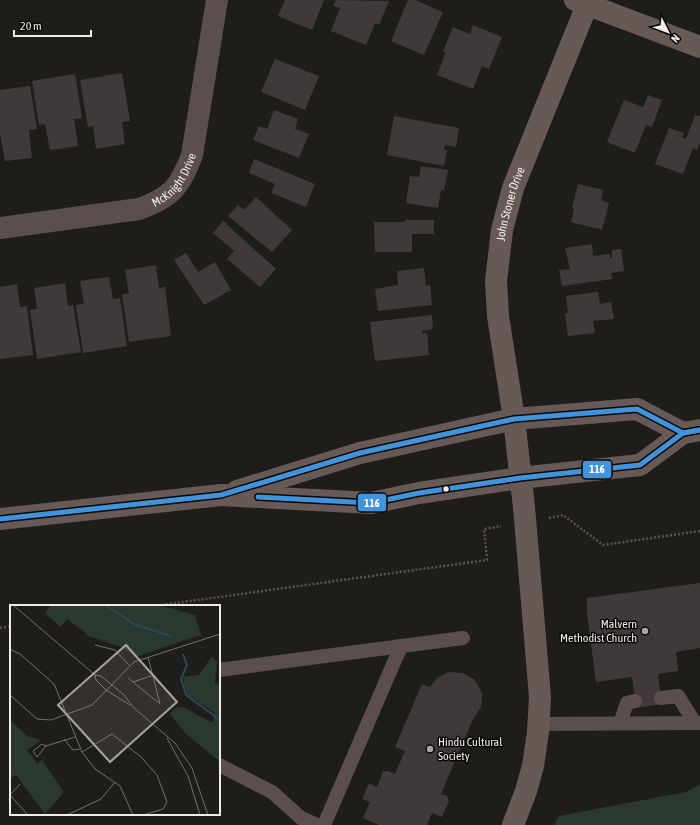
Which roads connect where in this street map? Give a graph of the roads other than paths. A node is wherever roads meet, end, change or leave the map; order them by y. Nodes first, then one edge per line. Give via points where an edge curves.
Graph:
1 (217, 0) edge
2 (584, 2) edge
3 (700, 47) edge
4 (0, 228) edge
5 (514, 419) junction
6 (691, 432) edge
7 (520, 478) junction
8 (220, 496) junction
9 (0, 519) edge
10 (463, 638) dead end
11 (401, 646) junction
12 (220, 670) edge
13 (661, 698) dead end
14 (635, 701) dead end
15 (620, 723) junction
16 (698, 723) edge
17 (539, 724) junction
18 (220, 766) edge
19 (317, 825) edge
20 (324, 825) edge
21 (513, 825) edge

1 - 4 street, McKnight Drive via 192,155 186,172 175,190 160,202 140,209
2 - 3 main road
2 - 5 main road, John Stoner Drive via 513,188 502,230 496,281 498,312
5 - 6 main road via 637,409
5 - 7 main road, John Stoner Drive
5 - 8 main road via 360,454
6 - 7 main road via 640,465
7 - 8 main road via 371,503
7 - 17 main road, John Stoner Drive via 540,689
8 - 9 main road
10 - 11 lane
11 - 12 lane
11 - 20 lane
13 - 16 lane via 678,696
14 - 15 lane via 627,703
15 - 16 lane
15 - 17 lane
17 - 21 main road, John Stoner Drive via 531,774
18 - 19 lane via 272,792 301,818

